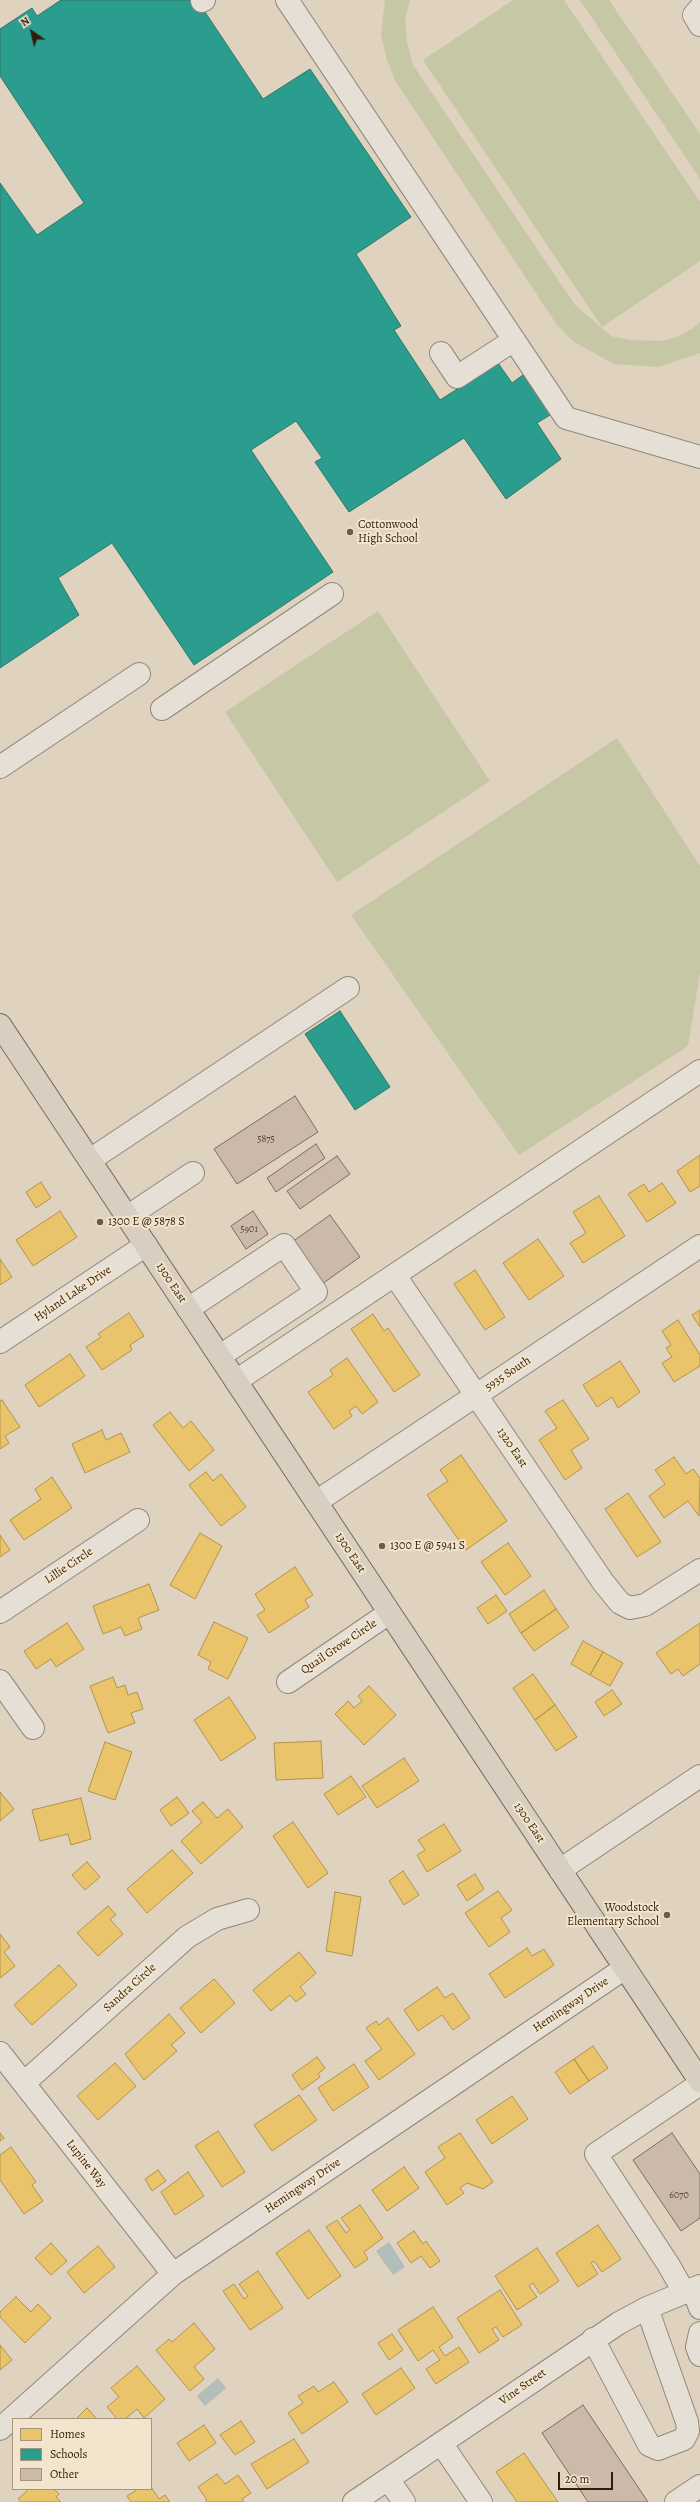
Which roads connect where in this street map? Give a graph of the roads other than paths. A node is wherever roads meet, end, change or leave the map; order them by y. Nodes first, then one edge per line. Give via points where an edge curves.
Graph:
1 (287, 0) edge
2 (700, 8) edge
3 (700, 25) edge
4 (514, 340) junction
5 (441, 353) dead end
6 (700, 457) edge
7 (332, 594) dead end
8 (139, 674) dead end
9 (162, 709) dead end
10 (0, 767) edge
11 (348, 988) dead end
12 (0, 1024) edge
13 (700, 1071) edge
14 (90, 1160) junction
15 (193, 1173) dead end
16 (127, 1217) junction
17 (146, 1245) junction
18 (700, 1246) edge
19 (400, 1283) dead end
20 (188, 1309) junction
21 (0, 1342) edge
22 (220, 1356) junction
23 (236, 1381) junction
24 (476, 1394) junction
25 (316, 1502) junction
26 (138, 1520) dead end
27 (700, 1570) edge
28 (0, 1612) edge
29 (389, 1613) junction
30 (0, 1681) edge
31 (288, 1682) dead end
32 (33, 1728) dead end
33 (698, 1783) edge
34 (560, 1870) junction
35 (248, 1910) dead end
36 (625, 1968) junction
37 (0, 2053) edge
38 (698, 2075) edge
39 (24, 2083) junction
40 (173, 2274) junction
41 (694, 2294) edge
42 (647, 2308) junction
43 (700, 2333) edge
44 (593, 2339) junction
45 (700, 2355) edge
46 (12, 2418) edge
47 (12, 2418) edge
48 (0, 2429) edge
49 (441, 2443) junction
50 (388, 2479) junction
51 (700, 2486) edge
52 (354, 2502) edge
53 (404, 2502) edge
54 (481, 2502) edge
55 (676, 2502) edge

1 - 4 street
2 - 3 street via 694,16
4 - 5 street via 457,376
4 - 6 street via 566,418
7 - 9 street
8 - 10 street
11 - 14 street
12 - 14 main road, 1300 East
13 - 23 street
14 - 16 main road, 1300 East
15 - 16 street
16 - 17 main road, 1300 East
17 - 20 main road, 1300 East
17 - 21 street, Hyland Lake Drive
18 - 24 street, 5935 South
19 - 24 street, 1320 East
20 - 22 main road, 1300 East
20 - 22 street via 284,1245 316,1292
22 - 23 main road, 1300 East
23 - 25 main road, 1300 East
24 - 25 street, 5935 South
24 - 27 street, 1320 East via 603,1582 620,1603 630,1608 645,1605
25 - 29 main road, 1300 East
26 - 28 street, Lillie Circle
29 - 31 street, Quail Grove Circle
29 - 34 main road, 1300 East
30 - 32 street
33 - 34 street
34 - 36 main road, 1300 East
35 - 39 street, Sandra Circle via 217,1919 187,1937
36 - 38 main road, 1300 East
36 - 40 street, Hemingway Drive
37 - 39 street, Lupine Way
38 - 41 street via 596,2154 668,2264
39 - 40 street, Lupine Way
40 - 47 street, Hemingway Drive
41 - 42 street, Vine Street
42 - 44 street, Vine Street
42 - 44 street via 687,2422 688,2431 684,2439 658,2449 649,2445
43 - 45 street via 697,2346
44 - 49 street, Vine Street
46 - 48 street, Hemingway Drive
49 - 50 street, Vine Street
49 - 54 street
50 - 52 street, Vine Street
50 - 53 street
51 - 55 street

